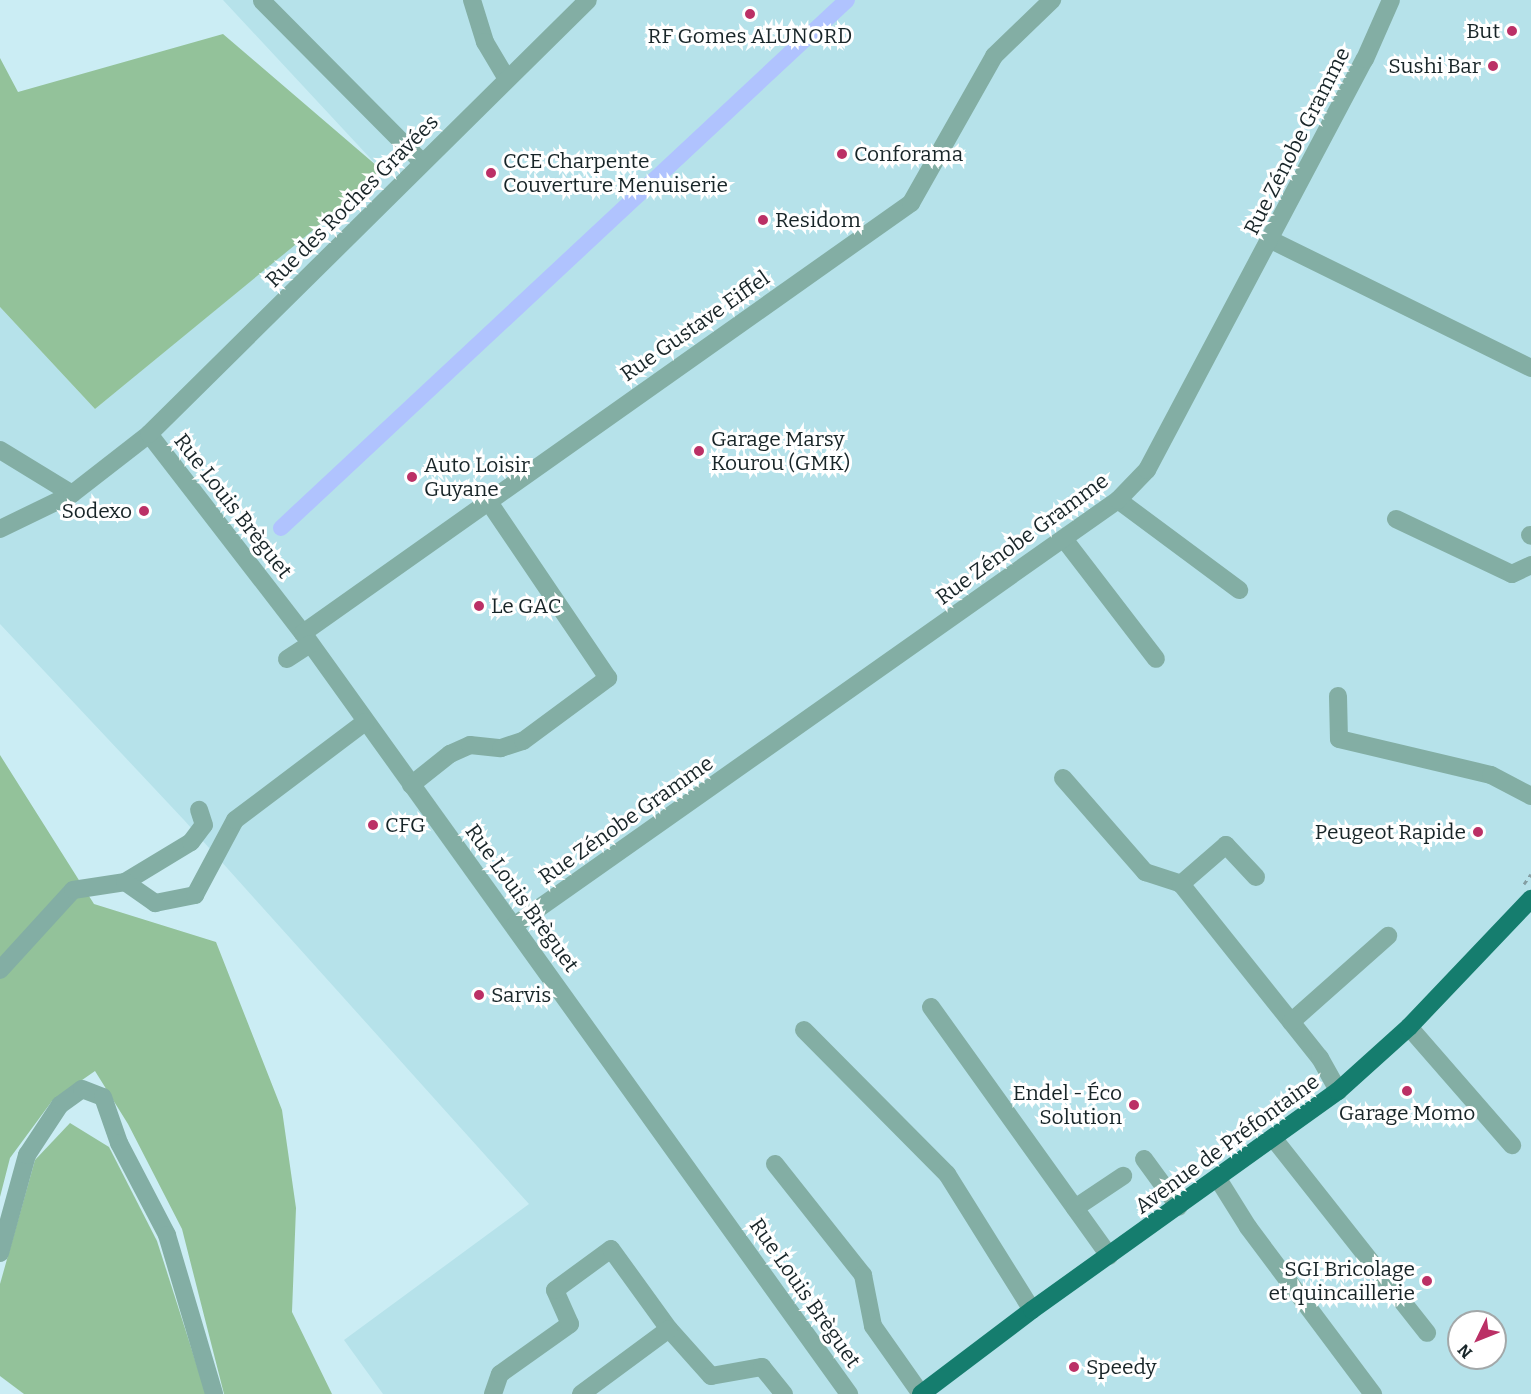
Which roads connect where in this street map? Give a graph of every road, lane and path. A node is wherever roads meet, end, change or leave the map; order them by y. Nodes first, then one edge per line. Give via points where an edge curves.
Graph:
1 (472, 0) edge
2 (588, 0) edge
3 (1052, 0) edge
4 (1391, 0) edge
5 (262, 1) edge
6 (507, 79) junction
7 (423, 163) junction
8 (1271, 240) junction
9 (1531, 368) edge
10 (149, 435) junction
11 (0, 450) edge
12 (72, 494) junction
13 (487, 500) junction
14 (1118, 500) junction
15 (1396, 519) dead end
16 (0, 529) edge
17 (1065, 538) junction
18 (1531, 565) edge
19 (1239, 590) dead end
20 (306, 639) junction
21 (287, 659) dead end
22 (1155, 659) dead end
23 (1338, 696) dead end
24 (365, 722) junction
25 (1063, 778) dead end
26 (411, 785) junction
27 (1531, 796) edge
28 (199, 810) dead end
29 (1256, 877) dead end
30 (125, 882) junction
31 (1181, 884) junction
32 (1531, 898) edge
33 (515, 926) junction
34 (1388, 936) dead end
35 (0, 970) edge
36 (931, 1007) dead end
37 (1291, 1022) junction
38 (1409, 1027) junction
39 (804, 1030) dead end
40 (1338, 1091) junction
41 (1274, 1139) junction
42 (1512, 1145) dead end
43 (1144, 1159) dead end
44 (775, 1164) dead end
45 (1123, 1176) dead end
46 (1218, 1179) junction
47 (1179, 1207) junction
48 (1075, 1208) junction
49 (0, 1253) edge
50 (1109, 1256) junction
51 (1032, 1310) junction
52 (669, 1329) junction
53 (1427, 1334) dead end
54 (214, 1394) edge
55 (493, 1394) edge
56 (581, 1394) edge
57 (784, 1394) edge
58 (849, 1394) edge
59 (921, 1394) edge
60 (1373, 1394) edge

1 - 6 street via 485,42
2 - 6 street, Rue des Roches Gravées
3 - 13 street, Rue Gustave Eiffel via 994,56 911,202
4 - 8 street, Rue Zénobe Gramme
5 - 7 street
6 - 7 street, Rue des Roches Gravées
7 - 10 street, Rue des Roches Gravées
8 - 9 street
8 - 14 street, Rue Zénobe Gramme via 1147,470
10 - 12 street, Rue des Roches Gravées
10 - 20 street, Rue Louis Brèguet
11 - 12 street
12 - 16 street, Rue des Roches Gravées
13 - 20 street, Rue Gustave Eiffel
13 - 26 street via 608,678 523,741 501,748 470,745 450,754
14 - 17 street, Rue Zénobe Gramme
14 - 19 street
15 - 18 street via 1512,574
17 - 22 street
17 - 33 street, Rue Zénobe Gramme
20 - 21 street, Rue Gustave Eiffel
20 - 24 street, Rue Louis Brèguet
23 - 27 street via 1339,739 1491,775
24 - 26 street, Rue Louis Brèguet
24 - 30 street via 235,820 195,895 155,903
25 - 31 street via 1145,872
26 - 33 street, Rue Louis Brèguet
28 - 30 street via 204,825 191,843
29 - 31 street via 1226,845
30 - 35 street via 73,890
31 - 37 street
32 - 38 main road, Avenue de Préfontaine
33 - 58 street, Rue Louis Brèguet
34 - 37 street
36 - 48 street
37 - 40 street via 1320,1058
38 - 40 main road, Avenue de Préfontaine
38 - 42 street
39 - 51 street via 947,1174
40 - 41 main road, Avenue de Préfontaine
41 - 46 main road, Avenue de Préfontaine
41 - 53 street
43 - 47 street
44 - 59 street via 863,1275 873,1326
45 - 48 street
46 - 47 main road, Avenue de Préfontaine
46 - 60 street via 1248,1227
47 - 50 main road, Avenue de Préfontaine
48 - 50 street
49 - 54 street via 27,1155 55,1113 82,1089 103,1097 119,1143 167,1235
50 - 51 main road, Avenue de Préfontaine
51 - 59 main road, Avenue de Préfontaine
52 - 55 street via 611,1249 555,1290 570,1324 500,1374
52 - 56 street
52 - 57 street via 711,1376 762,1367

